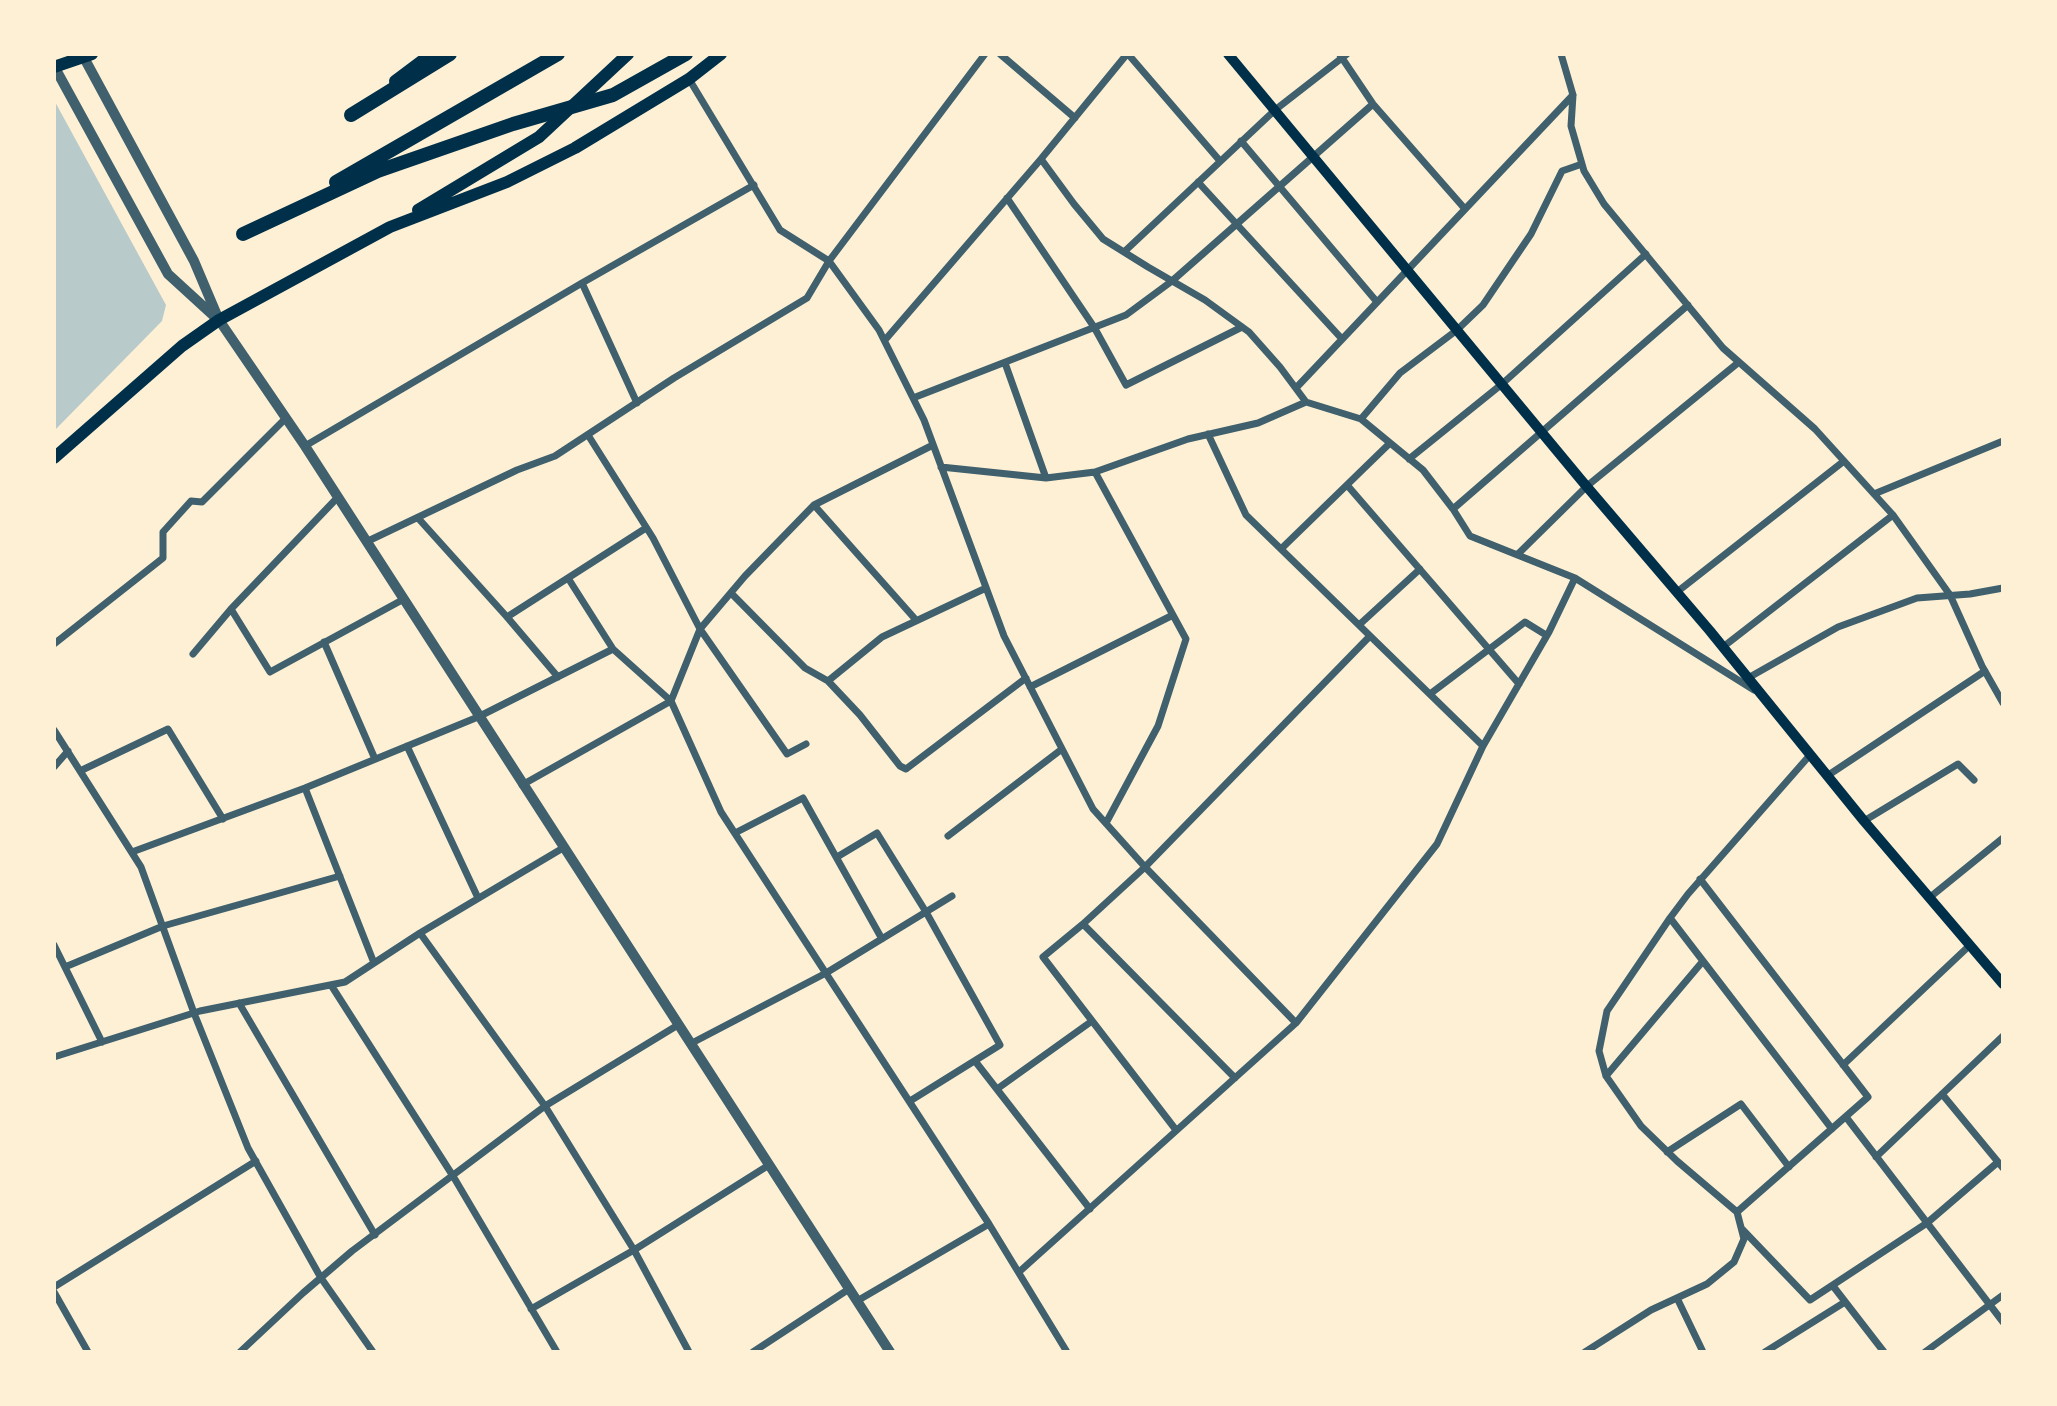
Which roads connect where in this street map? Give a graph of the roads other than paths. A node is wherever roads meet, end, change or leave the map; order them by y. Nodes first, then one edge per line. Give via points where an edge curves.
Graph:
1 (431, 54) edge
2 (450, 54) edge
3 (558, 54) edge
4 (628, 54) edge
5 (686, 54) edge
6 (721, 54) edge
7 (985, 54) edge
8 (1000, 54) edge
9 (1127, 54) edge
10 (1561, 54) edge
11 (86, 55) edge
12 (1229, 55) edge
13 (1343, 55) edge
14 (54, 67) edge
15 (689, 79) junction
16 (1573, 94) junction
17 (1373, 104) junction
18 (1275, 110) junction
19 (351, 115) joint
20 (1075, 118) junction
21 (1241, 141) junction
22 (1314, 156) junction
23 (1041, 159) junction
24 (1220, 161) junction
25 (1582, 164) junction
26 (1198, 182) junction
27 (754, 186) junction
28 (1279, 186) junction
29 (1007, 198) junction
30 (1465, 209) junction
31 (1236, 224) junction
32 (390, 227) junction
33 (1124, 251) junction
34 (1646, 254) junction
35 (829, 261) junction
36 (1408, 270) junction
37 (1172, 281) junction
38 (582, 283) junction
39 (1377, 302) junction
40 (1688, 305) junction
41 (219, 320) junction
42 (1094, 327) junction
43 (1242, 327) junction
44 (1457, 330) junction
45 (1342, 339) junction
46 (885, 340) junction
47 (1739, 362) junction
48 (1004, 363) junction
49 (1502, 384) junction
50 (1296, 388) junction
51 (913, 398) junction
52 (1306, 402) junction
53 (637, 403) junction
54 (285, 419) junction
55 (1361, 419) junction
56 (1541, 431) junction
57 (1208, 434) junction
58 (588, 435) junction
59 (2003, 441) edge
60 (1390, 443) junction
61 (933, 445) junction
62 (305, 446) junction
63 (54, 458) edge
64 (1409, 459) junction
65 (1844, 461) junction
66 (941, 467) junction
67 (1095, 472) junction
68 (1046, 478) junction
69 (1347, 485) junction
70 (1587, 486) junction
71 (1874, 494) junction
72 (338, 497) junction
73 (814, 505) junction
74 (1453, 509) junction
75 (1893, 515) junction
76 (418, 519) junction
77 (646, 528) junction
78 (366, 542) junction
79 (1281, 549) junction
80 (1518, 554) junction
81 (1420, 569) junction
82 (568, 578) junction
83 (1575, 578) junction
84 (986, 587) junction
85 (2003, 588) edge
86 (1677, 592) junction
87 (731, 593) junction
88 (1950, 595) junction
89 (404, 599) junction
90 (231, 609) junction
91 (1173, 615) junction
92 (507, 617) junction
93 (916, 620) junction
94 (1359, 625) junction
95 (700, 629) junction
96 (1546, 635) junction
97 (1370, 636) junction
98 (324, 642) junction
99 (54, 644) edge
100 (1723, 647) junction
101 (613, 649) junction
102 (1489, 649) junction
103 (193, 654) dead end
104 (1985, 671) junction
105 (558, 677) junction
106 (1026, 678) junction
107 (1748, 678) junction
108 (828, 681) junction
109 (1519, 684) junction
110 (1030, 687) junction
111 (1430, 694) junction
112 (1761, 694) junction
113 (671, 701) junction
114 (2003, 703) edge
115 (478, 716) junction
116 (54, 730) edge
117 (806, 744) dead end
118 (407, 746) junction
119 (1483, 746) junction
120 (1062, 749) junction
121 (68, 751) junction
122 (1810, 755) junction
123 (375, 759) junction
124 (54, 768) edge
125 (80, 771) junction
126 (1826, 776) junction
127 (1973, 780) dead end
128 (522, 785) junction
129 (305, 788) junction
130 (223, 819) junction
131 (1864, 821) junction
132 (1106, 823) junction
133 (735, 833) junction
134 (948, 836) dead end
135 (2003, 838) edge
136 (563, 848) junction
137 (132, 852) junction
138 (837, 858) junction
139 (1145, 867) junction
140 (340, 876) junction
141 (1700, 879) junction
142 (953, 896) dead end
143 (478, 898) junction
144 (1929, 898) junction
145 (926, 912) junction
146 (1670, 918) junction
147 (1083, 923) junction
148 (163, 926) junction
149 (420, 933) junction
150 (882, 939) junction
151 (54, 945) edge
152 (1969, 946) junction
153 (1703, 961) junction
154 (374, 963) junction
155 (65, 967) junction
156 (826, 973) junction
157 (2003, 984) edge
158 (331, 985) junction
159 (239, 1003) junction
160 (194, 1013) junction
161 (1092, 1021) junction
162 (1296, 1023) junction
163 (678, 1025) junction
164 (2003, 1036) edge
165 (102, 1042) junction
166 (690, 1044) junction
167 (54, 1057) edge
168 (975, 1060) junction
169 (1843, 1065) junction
170 (1606, 1076) junction
171 (1234, 1078) junction
172 (997, 1089) junction
173 (1942, 1094) junction
174 (909, 1101) junction
175 (545, 1106) junction
176 (1846, 1117) junction
177 (1832, 1129) junction
178 (1177, 1130) junction
179 (1667, 1152) junction
180 (1876, 1157) junction
181 (256, 1161) junction
182 (769, 1165) junction
183 (2000, 1165) edge
184 (1788, 1167) junction
185 (453, 1176) junction
186 (1090, 1209) junction
187 (1737, 1212) junction
188 (1927, 1223) junction
189 (989, 1224) junction
190 (1741, 1229) junction
191 (375, 1235) junction
192 (634, 1250) junction
193 (1020, 1272) junction
194 (321, 1278) junction
195 (1833, 1286) junction
196 (54, 1287) edge
197 (849, 1289) junction
198 (54, 1292) edge
199 (2003, 1295) edge
200 (1677, 1298) junction
201 (857, 1301) junction
202 (1845, 1302) junction
203 (1990, 1305) junction
204 (531, 1309) junction
205 (2003, 1322) edge
206 (88, 1352) edge
207 (240, 1352) edge
208 (373, 1352) edge
209 (557, 1352) edge
210 (689, 1352) edge
211 (753, 1352) edge
212 (890, 1352) edge
213 (1066, 1352) edge
214 (1585, 1352) edge
215 (1703, 1352) edge
216 (1765, 1352) edge
217 (1884, 1352) edge
218 (1925, 1352) edge

1 - 19 main road
2 - 19 highway
3 - 5 highway via 243,234 378,171 613,95
4 - 32 main road via 540,137
6 - 15 main road
7 - 35 street
8 - 20 street
9 - 20 street
9 - 24 street
10 - 16 street
11 - 14 main road
11 - 41 street via 194,261
12 - 18 main road
13 - 17 street
13 - 18 street
14 - 41 street via 168,274
15 - 27 street
15 - 32 main road via 575,148 507,182
16 - 25 street via 1571,126
16 - 30 street
17 - 22 street
17 - 30 street
18 - 21 street
18 - 22 main road
20 - 23 street
21 - 24 street
21 - 28 street
22 - 28 street
22 - 36 main road
23 - 29 street
23 - 33 street via 1104,239
24 - 26 street
25 - 34 street via 1604,204
25 - 44 street via 1562,170 1531,234 1500,282
26 - 31 street
26 - 33 street
27 - 35 street via 780,230
27 - 38 street
28 - 31 street
28 - 39 street
29 - 42 street
29 - 46 street
30 - 36 street
31 - 37 street
31 - 45 street
32 - 41 main road
33 - 37 street
34 - 40 street
34 - 49 street
35 - 46 street
35 - 53 street via 807,298
36 - 39 street
36 - 44 main road
37 - 42 street via 1126,315
37 - 43 street
38 - 53 street
38 - 62 street
39 - 45 street
40 - 47 street
40 - 56 street
41 - 54 street
41 - 63 main road via 181,346
42 - 43 street via 1126,385
42 - 48 street
43 - 50 street
44 - 49 main road
44 - 55 street via 1401,373
45 - 50 street
46 - 51 street
47 - 65 street
47 - 70 street
48 - 51 street
48 - 68 street
49 - 56 main road
49 - 64 street
50 - 52 street
51 - 61 street
52 - 55 street
52 - 57 street via 1258,423
53 - 58 street
54 - 62 street
54 - 99 street via 202,502 191,501 163,532 163,558
55 - 60 street
56 - 70 main road
56 - 74 street
57 - 67 street
57 - 79 street via 1245,515
58 - 76 street via 555,456
58 - 77 street
59 - 71 street
60 - 64 street
60 - 69 street
61 - 66 street
61 - 73 street
62 - 72 street
64 - 74 street
65 - 71 street
65 - 86 street
66 - 68 street
66 - 84 street
67 - 68 street
67 - 91 street
69 - 79 street
69 - 81 street
70 - 80 street
70 - 86 main road
71 - 75 street
72 - 78 street
72 - 90 street
73 - 87 street
73 - 93 street
74 - 80 street via 1470,536
75 - 88 street
75 - 100 street
76 - 78 street
76 - 92 street
77 - 82 street
77 - 95 street
78 - 89 street
79 - 94 street
80 - 83 street
81 - 94 street
81 - 102 street
82 - 92 street
82 - 101 street
83 - 96 street
83 - 112 street
84 - 93 street
84 - 106 street
85 - 88 street
86 - 100 main road
87 - 95 street
87 - 108 street via 805,668
88 - 104 street
88 - 107 street via 1917,598 1838,627
89 - 98 street
89 - 115 street
90 - 98 street via 270,672
90 - 103 street
91 - 110 street
91 - 132 street via 1186,639 1182,652 1158,726
92 - 105 street
93 - 108 street via 882,637
94 - 97 street
95 - 113 street
95 - 117 street via 787,754
96 - 102 street via 1525,622
96 - 109 street
97 - 111 street
97 - 139 street
98 - 123 street
100 - 107 main road
101 - 105 street
101 - 113 street
102 - 109 street
102 - 111 street
104 - 114 street
104 - 126 street
105 - 115 street
106 - 108 street via 906,769
106 - 110 street
107 - 112 main road
109 - 119 street
110 - 120 street
111 - 119 street
112 - 122 main road
113 - 128 street
113 - 133 street
115 - 118 street
115 - 128 street
116 - 121 street
118 - 123 street
118 - 143 street
119 - 162 street via 1437,844
120 - 132 street via 1093,809
120 - 134 street
121 - 124 street
121 - 125 street
122 - 126 main road
122 - 141 street
123 - 129 street
125 - 130 street via 168,729
125 - 137 street
126 - 131 main road
127 - 131 street via 1958,764
128 - 136 street
129 - 130 street
129 - 140 street
130 - 137 street
131 - 144 main road
132 - 139 street
133 - 138 street via 803,798
133 - 156 street
135 - 144 street
136 - 143 street
136 - 163 street
137 - 148 street
138 - 145 street via 877,833
138 - 150 street
139 - 147 street
139 - 162 street
140 - 148 street
140 - 154 street
141 - 146 street
141 - 169 street
142 - 145 street
143 - 149 street
144 - 152 main road
145 - 150 street
145 - 168 street via 1000,1045
146 - 153 street
146 - 170 street via 1607,1012 1599,1051
147 - 161 street via 1043,957
147 - 171 street
148 - 155 street
148 - 160 street
149 - 154 street
149 - 175 street
150 - 156 street
151 - 155 street
152 - 157 main road
152 - 169 street
153 - 170 street
153 - 177 street
154 - 158 street via 345,982
155 - 165 street
156 - 166 street
156 - 174 street
158 - 159 street
158 - 185 street
159 - 160 street
159 - 191 street
160 - 165 street
160 - 181 street
161 - 172 street
161 - 178 street
162 - 171 street
163 - 166 street
163 - 175 street
164 - 173 street
165 - 167 street
166 - 182 street
168 - 172 street
168 - 174 street
169 - 176 street via 1868,1097
170 - 179 street via 1641,1126
171 - 178 street
172 - 186 street
173 - 180 street
173 - 183 street
174 - 189 street
175 - 185 street
175 - 192 street
176 - 177 street
176 - 180 street
177 - 184 street
178 - 186 street
179 - 184 street via 1741,1104
179 - 187 street
180 - 188 street
181 - 194 street
181 - 196 street
182 - 192 street
182 - 197 street
183 - 188 street
184 - 187 street
185 - 191 street
185 - 204 street
186 - 193 street
187 - 190 street
188 - 195 street
188 - 203 street
189 - 193 street
189 - 201 street
190 - 195 street via 1810,1300
190 - 200 street via 1744,1239 1734,1262 1707,1284
191 - 194 street
192 - 204 street
192 - 210 street
193 - 213 street
194 - 207 street
194 - 208 street
195 - 202 street
197 - 201 street
197 - 211 street
198 - 206 street
199 - 203 street
200 - 214 street
200 - 215 street
201 - 212 street
202 - 216 street
202 - 217 street
203 - 205 street
203 - 218 street
204 - 209 street

